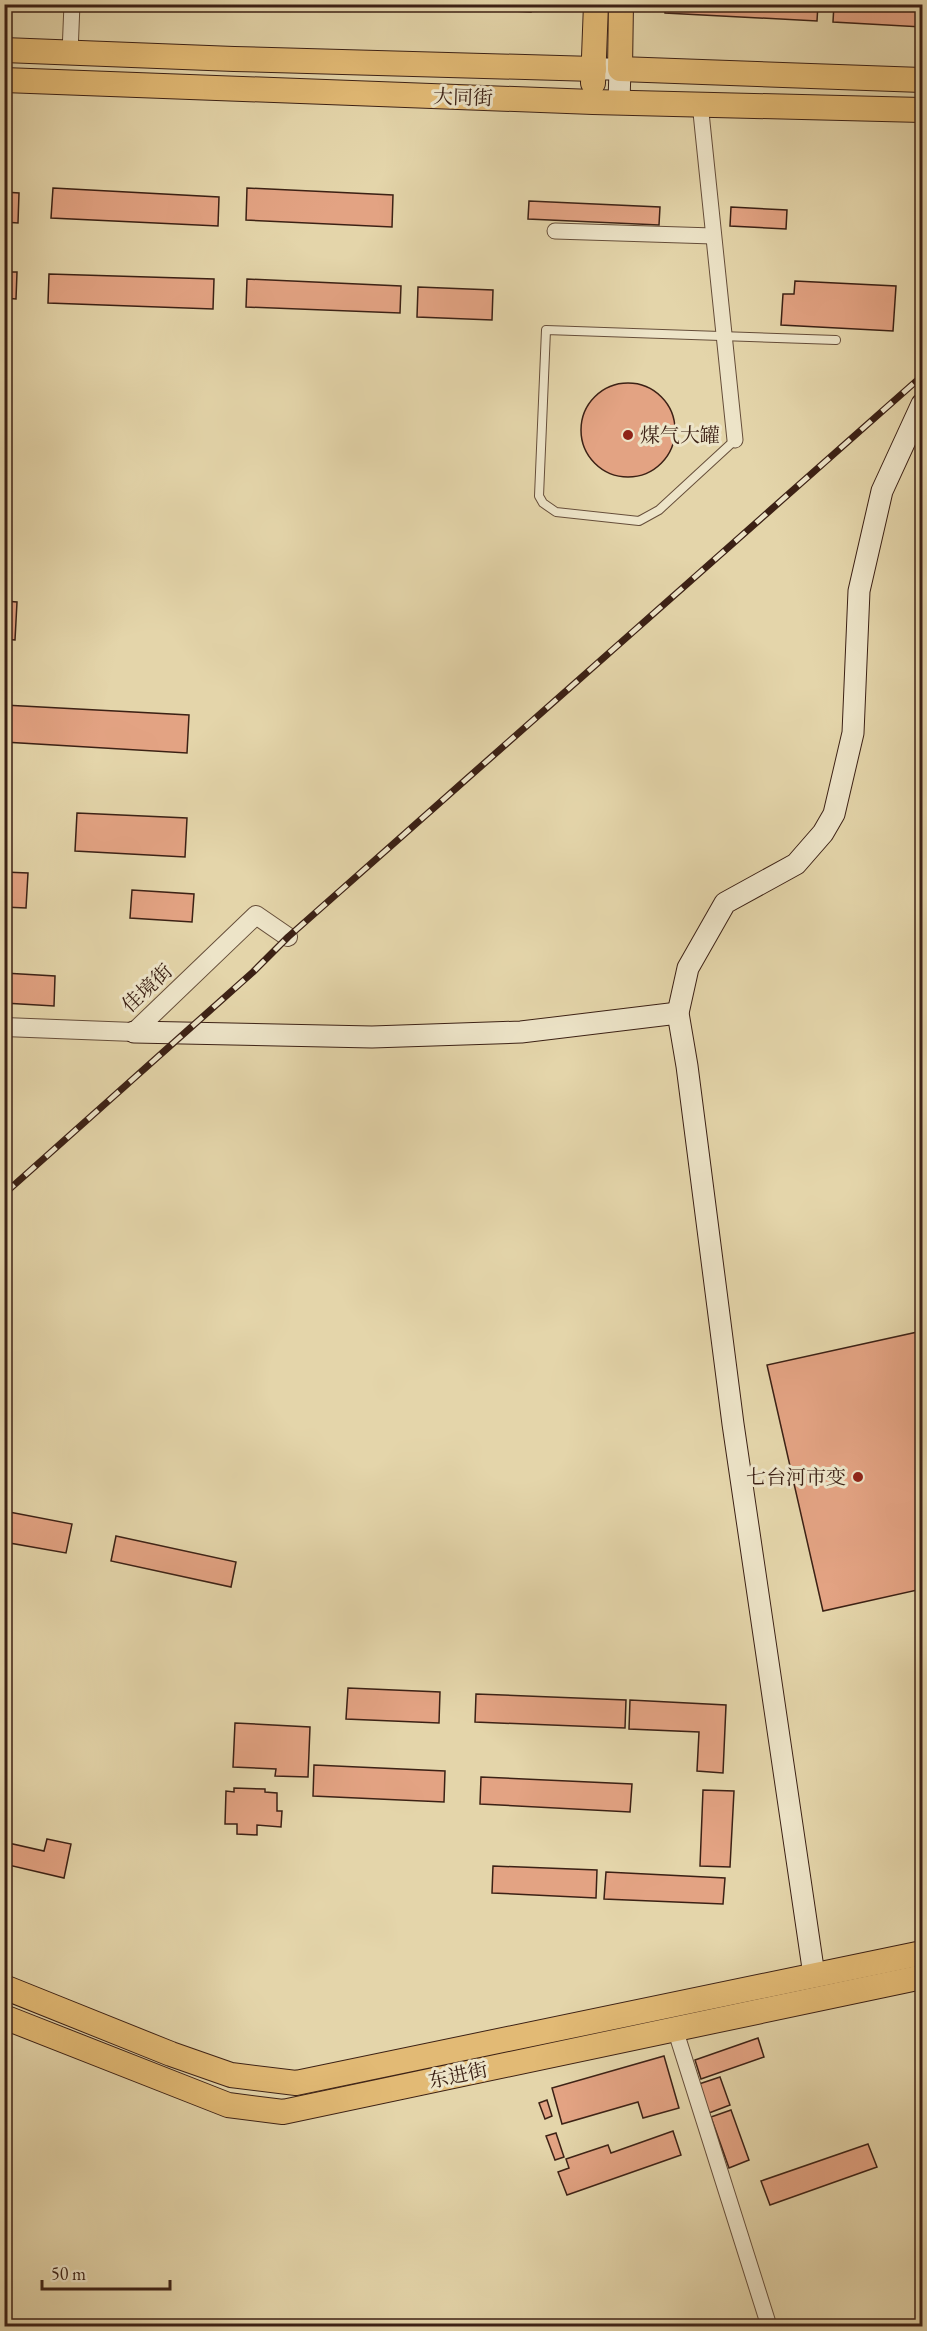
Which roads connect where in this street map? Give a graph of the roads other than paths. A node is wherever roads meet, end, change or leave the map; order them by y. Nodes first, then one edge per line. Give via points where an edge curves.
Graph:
1 (72, 4) edge
2 (596, 4) edge
3 (621, 4) edge
4 (4, 50) edge
5 (70, 53) junction
6 (594, 69) junction
7 (620, 69) junction
8 (4, 80) edge
9 (922, 80) edge
10 (593, 102) junction
11 (619, 102) junction
12 (700, 103) junction
13 (922, 111) edge
14 (555, 231) dead end
15 (713, 236) junction
16 (724, 337) junction
17 (836, 340) dead end
18 (922, 404) edge
19 (735, 440) joint
20 (288, 937) dead end
21 (678, 1013) junction
22 (4, 1027) edge
23 (134, 1032) junction
24 (922, 1953) edge
25 (814, 1975) junction
26 (922, 1977) edge
27 (4, 1987) edge
28 (4, 2017) edge
29 (675, 2029) junction
30 (769, 2326) edge

1 - 5 street
2 - 6 main road
3 - 7 main road
4 - 5 main road, 大同街
5 - 6 main road, 大同街
6 - 7 main road
6 - 10 main road
7 - 9 main road
7 - 11 main road
8 - 10 main road, 大同街
10 - 11 main road, 大同街
11 - 12 main road, 大同街
12 - 13 main road, 大同街
12 - 15 street
14 - 15 street
15 - 16 street
16 - 17 lane
16 - 19 street
16 - 19 lane via 546,330 539,496 556,512 639,521 659,510
18 - 21 main road via 882,491 860,591 853,733 834,814 796,864 725,903 688,968
20 - 23 street, 佳境街 via 256,915
21 - 23 main road via 520,1032 372,1037
21 - 25 main road
22 - 23 street, 佳境街
24 - 25 main road, 东进街
25 - 27 main road, 东进街 via 296,2083 231,2075
26 - 29 main road, 东进街
28 - 29 main road, 东进街 via 228,2105 283,2112
29 - 30 street

